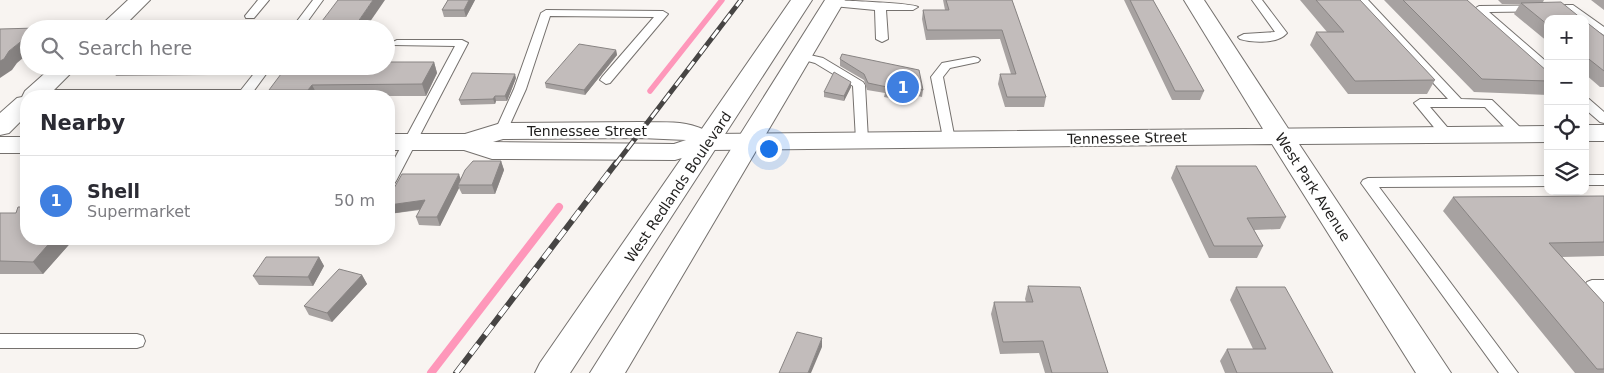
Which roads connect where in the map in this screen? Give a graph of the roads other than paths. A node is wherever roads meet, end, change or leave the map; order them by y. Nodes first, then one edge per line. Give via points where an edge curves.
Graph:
1 (140, 0) edge
2 (264, 0) edge
3 (318, 0) edge
4 (802, 0) edge
5 (1194, 0) edge
6 (1257, 0) edge
7 (1362, 0) edge
8 (834, 1) edge
9 (913, 6) dead end
10 (880, 7) junction
11 (250, 16) dead end
12 (118, 20) edge
13 (303, 20) edge
14 (1604, 32) edge
15 (1244, 37) dead end
16 (882, 39) dead end
17 (397, 43) dead end
18 (801, 56) junction
19 (974, 60) dead end
20 (1544, 66) edge
21 (57, 75) edge
22 (259, 75) edge
23 (606, 80) dead end
24 (41, 90) edge
25 (248, 90) edge
26 (1458, 103) junction
27 (1586, 105) edge
28 (20, 109) edge
29 (0, 127) edge
30 (501, 131) junction
31 (1598, 132) edge
32 (1446, 134) junction
33 (1519, 134) junction
34 (1544, 134) edge
35 (1280, 136) junction
36 (862, 140) junction
37 (949, 140) junction
38 (748, 141) junction
39 (399, 142) edge
40 (466, 142) junction
41 (707, 142) junction
42 (0, 145) edge
43 (20, 145) edge
44 (395, 158) edge
45 (1544, 180) edge
46 (1589, 180) edge
47 (1604, 180) edge
48 (1604, 286) edge
49 (1604, 300) edge
50 (0, 341) edge
51 (137, 341) dead end
52 (552, 373) edge
53 (607, 373) edge
54 (1434, 373) edge
55 (1509, 373) edge

1 - 12 main road
2 - 11 lane
3 - 13 lane
4 - 41 main road, West Redlands Boulevard
5 - 35 main road, West Park Avenue
6 - 15 lane via 1281,33 1276,37
7 - 26 lane
8 - 10 lane
8 - 18 main road
9 - 10 lane
10 - 16 lane
14 - 20 lane via 1573,8 1479,9
17 - 39 lane via 462,43
18 - 36 lane via 819,60 858,85
18 - 38 main road
19 - 37 lane via 946,65 937,77
21 - 24 main road
22 - 25 lane
23 - 30 lane via 663,14 546,13 520,89
26 - 32 lane via 1420,103
26 - 33 lane via 1488,103
27 - 31 lane
28 - 29 main road
30 - 40 main road, Tennessee Street
30 - 41 main road, Tennessee Street via 690,131
32 - 33 main road, Tennessee Street
32 - 35 main road, Tennessee Street
33 - 34 main road, Tennessee Street
35 - 37 main road, Tennessee Street
35 - 54 main road, West Park Avenue
36 - 37 main road, Tennessee Street
36 - 38 main road, Tennessee Street
38 - 41 main road, Tennessee Street
38 - 53 main road
39 - 40 main road, Tennessee Street
39 - 44 lane
40 - 41 main road, Tennessee Street via 492,151 675,152
41 - 52 main road, West Redlands Boulevard
42 - 43 main road
45 - 55 lane via 1368,183
46 - 47 lane
48 - 49 lane via 1592,286
50 - 51 lane

